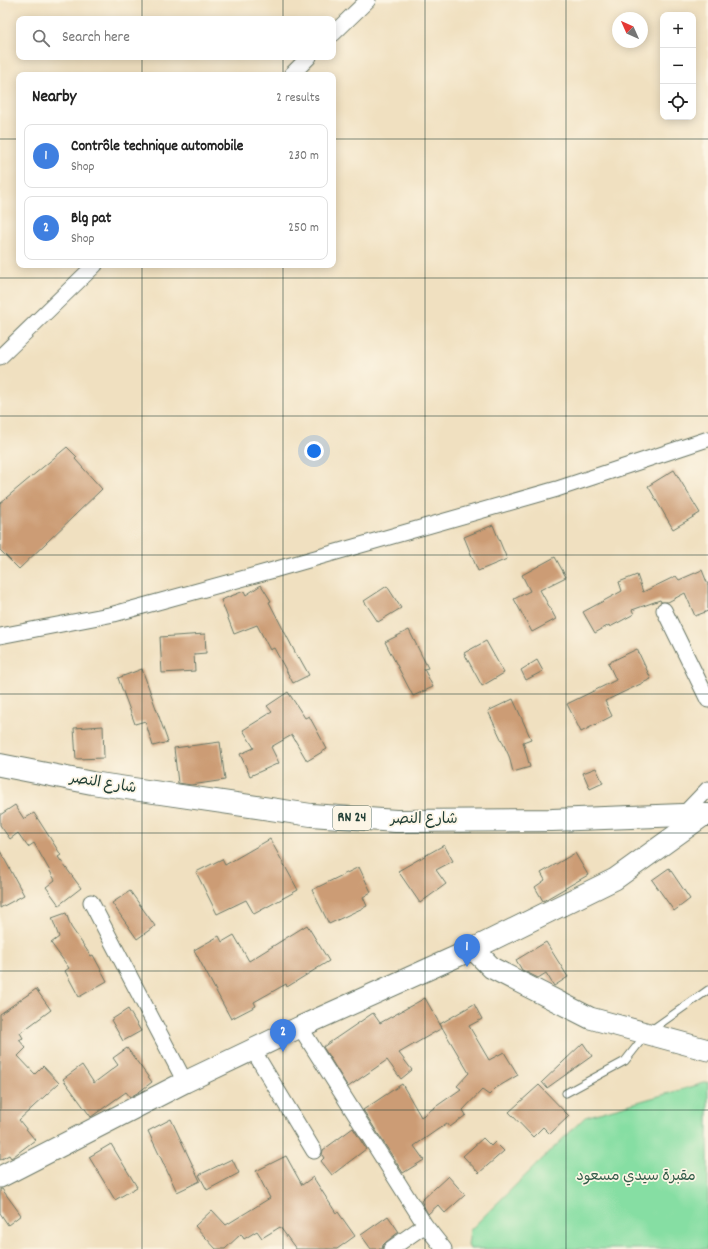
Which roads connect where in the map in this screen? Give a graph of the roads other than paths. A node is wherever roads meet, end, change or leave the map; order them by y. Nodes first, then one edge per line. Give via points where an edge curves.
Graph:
1 (368, 0) edge
2 (336, 31) edge
3 (307, 60) edge
4 (294, 72) edge
5 (92, 268) edge
6 (0, 357) edge
7 (708, 439) edge
8 (664, 610) dead end
9 (0, 636) edge
10 (708, 700) edge
11 (0, 765) edge
12 (708, 789) edge
13 (699, 815) edge
14 (91, 902) dead end
15 (473, 949) junction
16 (708, 990) edge
17 (300, 1027) junction
18 (647, 1034) junction
19 (253, 1050) junction
20 (708, 1050) edge
21 (185, 1082) junction
22 (566, 1093) dead end
23 (314, 1152) dead end
24 (0, 1177) edge
25 (425, 1226) junction
26 (391, 1249) edge
27 (444, 1249) edge

1 - 2 street
3 - 4 street
5 - 6 street
7 - 9 street via 557,488 263,573 114,614
8 - 10 street
11 - 13 main road, شارع النصر / RN 24 via 92,783 311,815 396,821 552,820
12 - 13 street
13 - 15 street via 615,879
14 - 21 street
15 - 17 street
15 - 18 street via 492,968 590,1018
16 - 18 lane
17 - 19 street
17 - 25 street
18 - 20 street
18 - 22 lane via 625,1060
19 - 21 street
19 - 23 street
21 - 24 street
25 - 26 street
25 - 27 street

